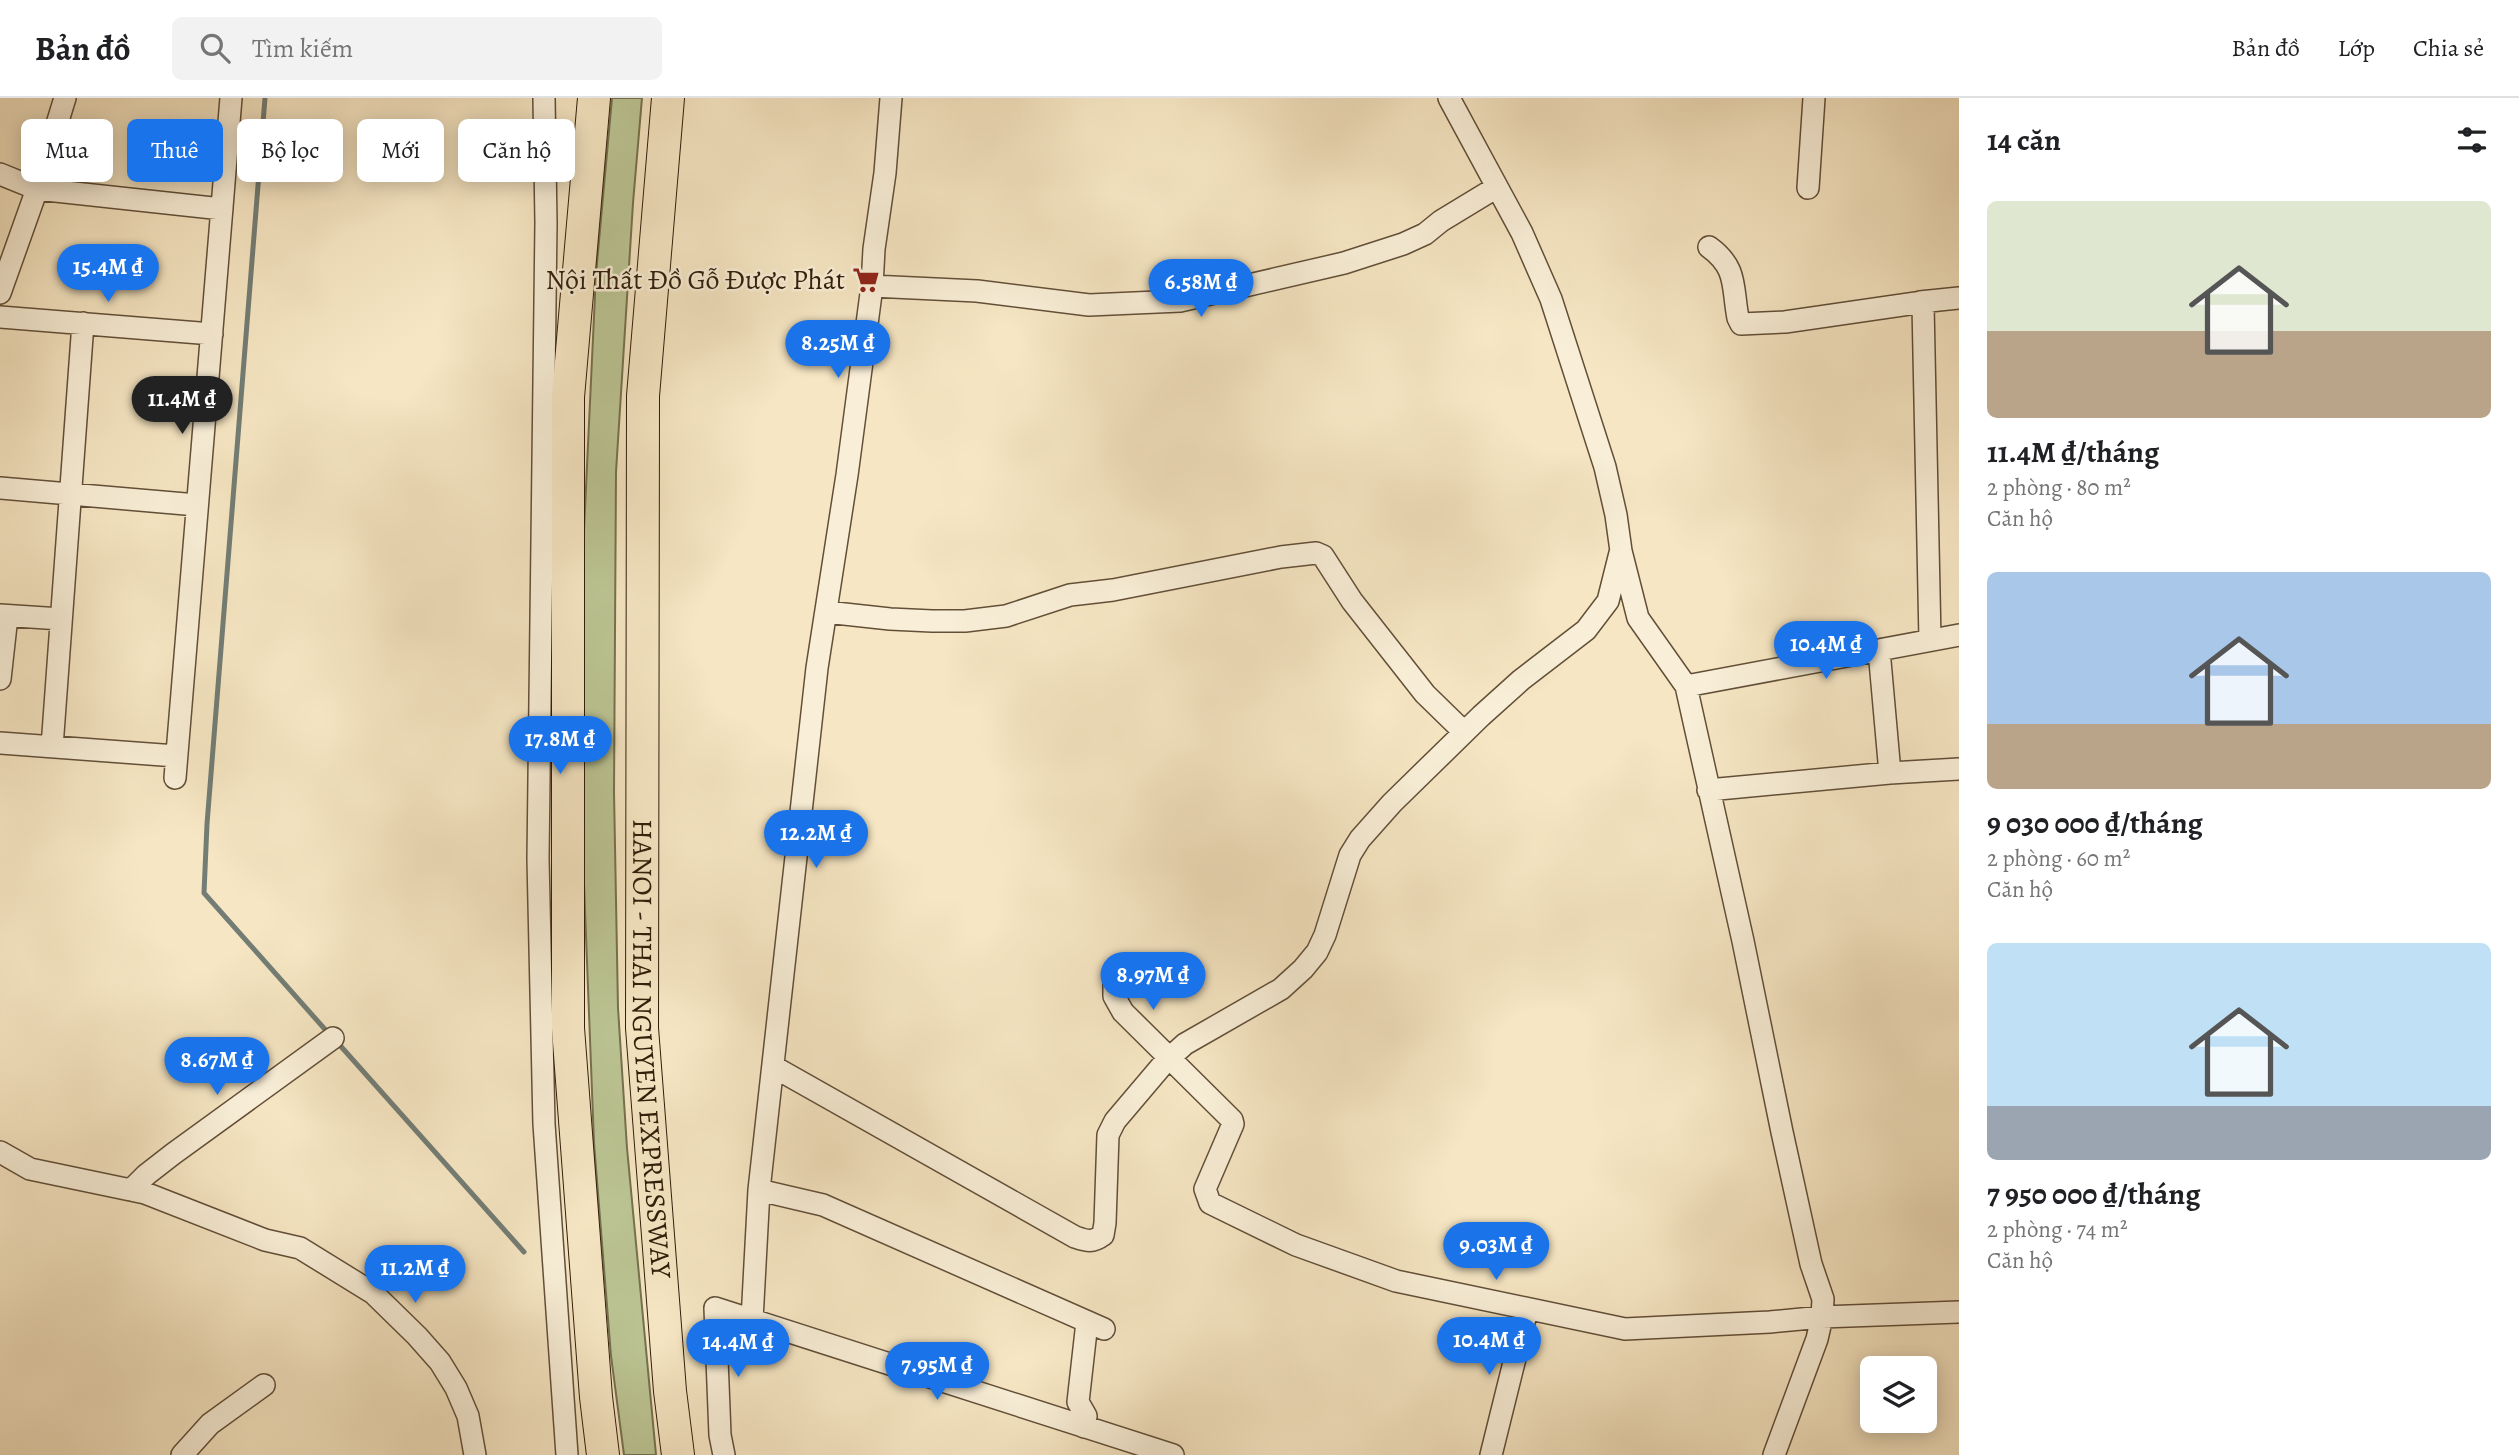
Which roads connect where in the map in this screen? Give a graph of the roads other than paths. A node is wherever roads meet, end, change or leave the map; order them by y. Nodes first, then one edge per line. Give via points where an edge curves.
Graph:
1 (231, 98) edge
2 (544, 98) edge
3 (594, 98) edge
4 (668, 98) edge
5 (891, 98) edge
6 (1448, 98) edge
7 (1814, 98) edge
8 (64, 104) edge
9 (0, 174) edge
10 (1497, 187) junction
11 (1808, 188) dead end
12 (37, 189) junction
13 (222, 209) junction
14 (1709, 247) dead end
15 (872, 286) junction
16 (0, 293) edge
17 (1959, 299) edge
18 (1920, 302) junction
19 (0, 317) edge
20 (83, 323) junction
21 (212, 334) junction
22 (0, 488) edge
23 (71, 494) junction
24 (197, 505) junction
25 (1621, 551) junction
26 (826, 612) junction
27 (4, 616) edge
28 (61, 620) junction
29 (1959, 635) edge
30 (1930, 640) junction
31 (1879, 650) junction
32 (0, 679) edge
33 (1686, 686) junction
34 (1464, 732) junction
35 (0, 743) edge
36 (52, 747) junction
37 (176, 756) junction
38 (1959, 769) edge
39 (1890, 773) junction
40 (175, 778) dead end
41 (1708, 790) junction
42 (1114, 975) dead end
43 (333, 1038) dead end
44 (1169, 1058) junction
45 (774, 1067) junction
46 (0, 1152) edge
47 (759, 1190) junction
48 (131, 1191) junction
49 (1527, 1310) junction
50 (1959, 1312) edge
51 (1822, 1317) junction
52 (752, 1320) junction
53 (264, 1385) dead end
54 (1084, 1427) junction
55 (182, 1455) edge
56 (475, 1455) edge
57 (567, 1455) edge
58 (603, 1455) edge
59 (678, 1455) edge
60 (724, 1455) edge
61 (1173, 1455) edge
62 (1491, 1455) edge
63 (1774, 1455) edge

1 - 13 street
2 - 57 street via 538,859 544,1125
3 - 58 highway via 568,397 568,1028
4 - 59 highway, HANOI - THAI NGUYEN EXPRESSWAY via 643,396 642,1028
5 - 15 street
6 - 10 street
7 - 11 street
8 - 12 street
9 - 12 street
10 - 15 street via 1402,244 1344,263 1180,301 1089,305 977,291
10 - 25 street via 1555,311 1605,467
12 - 13 street
12 - 16 street
13 - 21 street
14 - 18 street via 1723,258 1732,274 1741,324
15 - 26 street
17 - 18 street
18 - 30 street via 1924,311
19 - 20 street
20 - 21 street
20 - 23 street
21 - 24 street
22 - 23 street
23 - 24 street
23 - 28 street
24 - 37 street
25 - 33 street via 1638,618
25 - 34 street via 1608,601 1586,629
26 - 34 street via 932,621 1006,616 1070,595 1316,552 1425,694
26 - 45 street
27 - 28 street
27 - 32 street
28 - 36 street
29 - 30 street
30 - 31 street
31 - 33 street
31 - 39 street
33 - 41 street
34 - 44 street via 1360,839 1350,855 1325,935 1303,969 1281,989 1212,1027
35 - 36 street
36 - 37 street
37 - 40 street
38 - 39 street
39 - 41 street
41 - 51 street via 1805,1237 1823,1298
42 - 44 street via 1119,1006
43 - 48 street via 173,1154
44 - 45 street via 1110,1127 1103,1236 1095,1241 1075,1237
44 - 49 street via 1232,1120 1205,1189 1210,1203 1296,1245 1396,1281
45 - 47 street
46 - 48 street via 30,1169
47 - 52 street
47 - 54 street via 823,1205 1096,1326 1078,1402 1086,1416
48 - 56 street via 265,1240 300,1248 373,1293 440,1362 468,1416
49 - 51 street via 1625,1329
49 - 62 street
50 - 51 street
51 - 63 street
52 - 54 street
52 - 60 street via 715,1308
53 - 55 street via 210,1424
54 - 61 street

